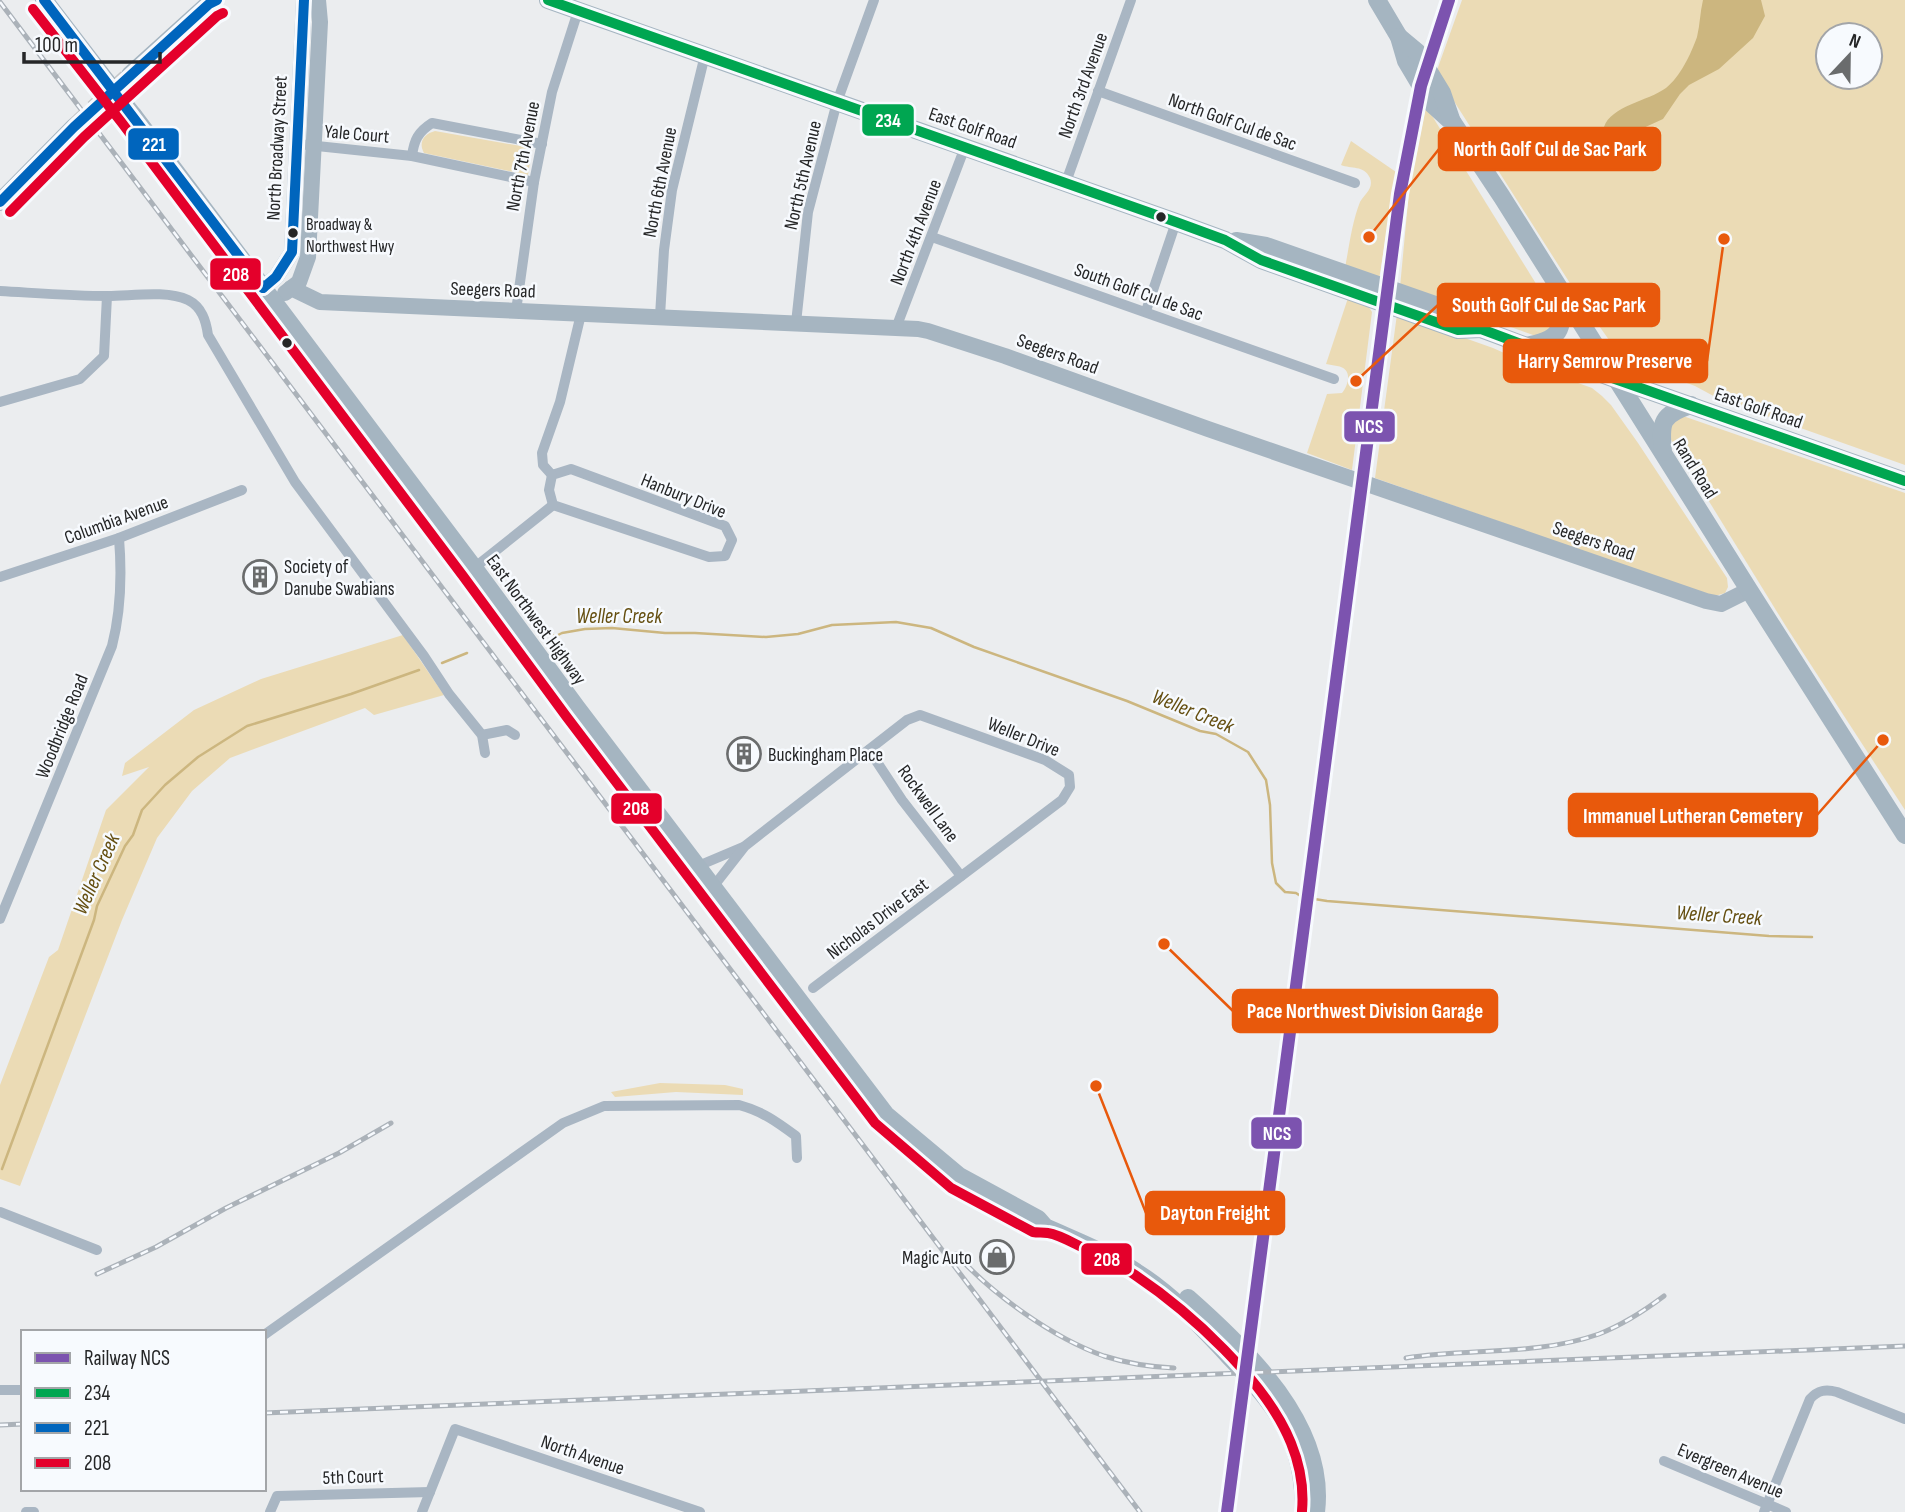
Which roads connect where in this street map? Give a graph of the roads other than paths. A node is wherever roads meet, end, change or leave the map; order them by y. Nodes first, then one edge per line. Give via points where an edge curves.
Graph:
1 (44, 0) edge
2 (304, 0) edge
3 (318, 0) edge
4 (548, 0) edge
5 (874, 0) edge
6 (1131, 0) edge
7 (1377, 0) edge
8 (213, 1) edge
9 (578, 11) junction
10 (705, 55) junction
11 (130, 75) tunnel mouth
12 (1098, 91) junction
13 (837, 102) junction
14 (74, 127) tunnel mouth
15 (542, 144) junction
16 (306, 145) junction
17 (965, 147) junction
18 (412, 156) junction
19 (534, 182) junction
20 (1066, 182) junction
21 (1355, 183) dead end
22 (0, 202) edge
23 (1176, 222) junction
24 (932, 237) junction
25 (302, 274) junction
26 (290, 288) junction
27 (0, 291) edge
28 (1562, 294) junction
29 (269, 295) junction
30 (107, 296) junction
31 (320, 302) junction
32 (516, 311) junction
33 (1146, 311) junction
34 (581, 314) junction
35 (660, 316) junction
36 (796, 323) junction
37 (896, 328) junction
38 (1526, 346) junction
39 (1334, 379) dead end
40 (1615, 379) junction
41 (0, 402) edge
42 (1691, 405) junction
43 (1664, 456) junction
44 (552, 475) junction
45 (1905, 481) edge
46 (242, 490) dead end
47 (553, 505) junction
48 (118, 538) junction
49 (474, 568) junction
50 (0, 577) edge
51 (1749, 590) junction
52 (482, 735) junction
53 (515, 736) dead end
54 (869, 750) junction
55 (485, 753) dead end
56 (1905, 835) edge
57 (746, 846) junction
58 (698, 866) junction
59 (961, 876) junction
60 (713, 887) junction
61 (0, 919) edge
62 (813, 988) dead end
63 (797, 1158) dead end
64 (0, 1212) edge
65 (1038, 1219) junction
66 (97, 1250) dead end
67 (266, 1334) edge
68 (0, 1390) edge
69 (21, 1390) edge
70 (1905, 1419) edge
71 (1664, 1461) dead end
72 (430, 1492) junction
73 (1766, 1508) edge
74 (26, 1512) edge
75 (33, 1512) edge
76 (270, 1512) edge
77 (422, 1512) edge
78 (700, 1512) edge
79 (1304, 1512) edge
80 (1315, 1512) edge
81 (1786, 1512) edge

1 - 29 main road, East Northwest Highway, bridge
2 - 16 street, North Broadway Street
3 - 16 street, North Broadway Street via 320,23
4 - 9 main road, East Golf Road
5 - 13 street, North 5th Avenue
6 - 12 street, North 3rd Avenue
7 - 28 main road, Rand Road via 1431,103 1453,123
8 - 11 main road
9 - 10 main road, East Golf Road
9 - 15 street, North 7th Avenue via 552,92
10 - 13 main road, East Golf Road
10 - 35 street, North 6th Avenue via 671,190
12 - 20 street, North 3rd Avenue
12 - 21 street, North Golf Cul de Sac
13 - 17 main road, East Golf Road
13 - 36 street, North 5th Avenue via 808,212
14 - 22 main road
15 - 18 street, Yale Court via 432,123 420,131
15 - 19 street, North 7th Avenue
16 - 18 street, Yale Court
16 - 25 street, North Broadway Street via 308,257
16 - 29 street, North Broadway Street via 294,263 280,288
17 - 20 main road, East Golf Road
17 - 24 street, North 4th Avenue
18 - 19 street, Yale Court
19 - 32 street, North 7th Avenue
20 - 23 main road, East Golf Road
23 - 33 street
23 - 38 main road, East Golf Road via 1225,240 1266,246 1461,314 1481,329
24 - 33 street, South Golf Cul de Sac
24 - 37 street, North 4th Avenue
25 - 26 street, North Broadway Street
25 - 31 street
26 - 29 street, North Broadway Street
26 - 31 street, Seegers Road
27 - 30 street
28 - 38 main road via 1555,337
28 - 40 main road, Rand Road
29 - 49 main road, East Northwest Highway
30 - 41 street via 104,356 80,379
30 - 52 street via 174,295 200,309 208,335 295,482
31 - 32 street, Seegers Road
32 - 34 street, Seegers Road
33 - 39 street, South Golf Cul de Sac
34 - 35 street, Seegers Road
34 - 44 street via 560,402 542,453 543,465
35 - 36 street, Seegers Road
36 - 37 street, Seegers Road
37 - 51 street, Seegers Road via 958,340 1706,601 1721,604
38 - 40 main road, East Golf Road
40 - 42 main road, East Golf Road
40 - 43 main road, Rand Road
42 - 43 main road via 1665,419 1661,437
42 - 45 main road, East Golf Road
43 - 51 main road, Rand Road
44 - 47 street
44 - 47 street, Hanbury Drive via 570,469 724,526 732,540 725,556 709,557
46 - 48 street, Columbia Avenue
47 - 49 street
48 - 50 street, Columbia Avenue
48 - 61 street, Woodbridge Road via 119,607 112,646
49 - 58 main road, East Northwest Highway
51 - 56 main road, Rand Road
52 - 53 street via 507,730
52 - 55 street
54 - 57 street
54 - 59 street, Rockwell Lane
54 - 59 street, Weller Drive via 920,715 1045,760 1069,775 1070,787 1062,800
57 - 58 street
57 - 60 street
58 - 60 main road, East Northwest Highway
59 - 62 street, Nicholas Drive East
60 - 65 main road, East Northwest Highway via 886,1115 959,1176
63 - 67 street via 796,1136 759,1110 739,1105 604,1106 563,1123
64 - 66 street
65 - 79 main road, East Northwest Highway via 1045,1227 1114,1258 1168,1294 1235,1363 1263,1394 1291,1439 1301,1469
65 - 80 main road, East Northwest Highway via 1050,1218 1140,1262 1181,1292 1242,1351 1287,1404 1301,1430 1316,1482
68 - 69 street
70 - 73 street via 1837,1392 1821,1391 1810,1399
71 - 73 street, Evergreen Avenue
72 - 76 street, 5th Court via 277,1496
72 - 77 street
72 - 78 street, North Avenue via 455,1429
73 - 81 street, Evergreen Avenue
74 - 75 street

